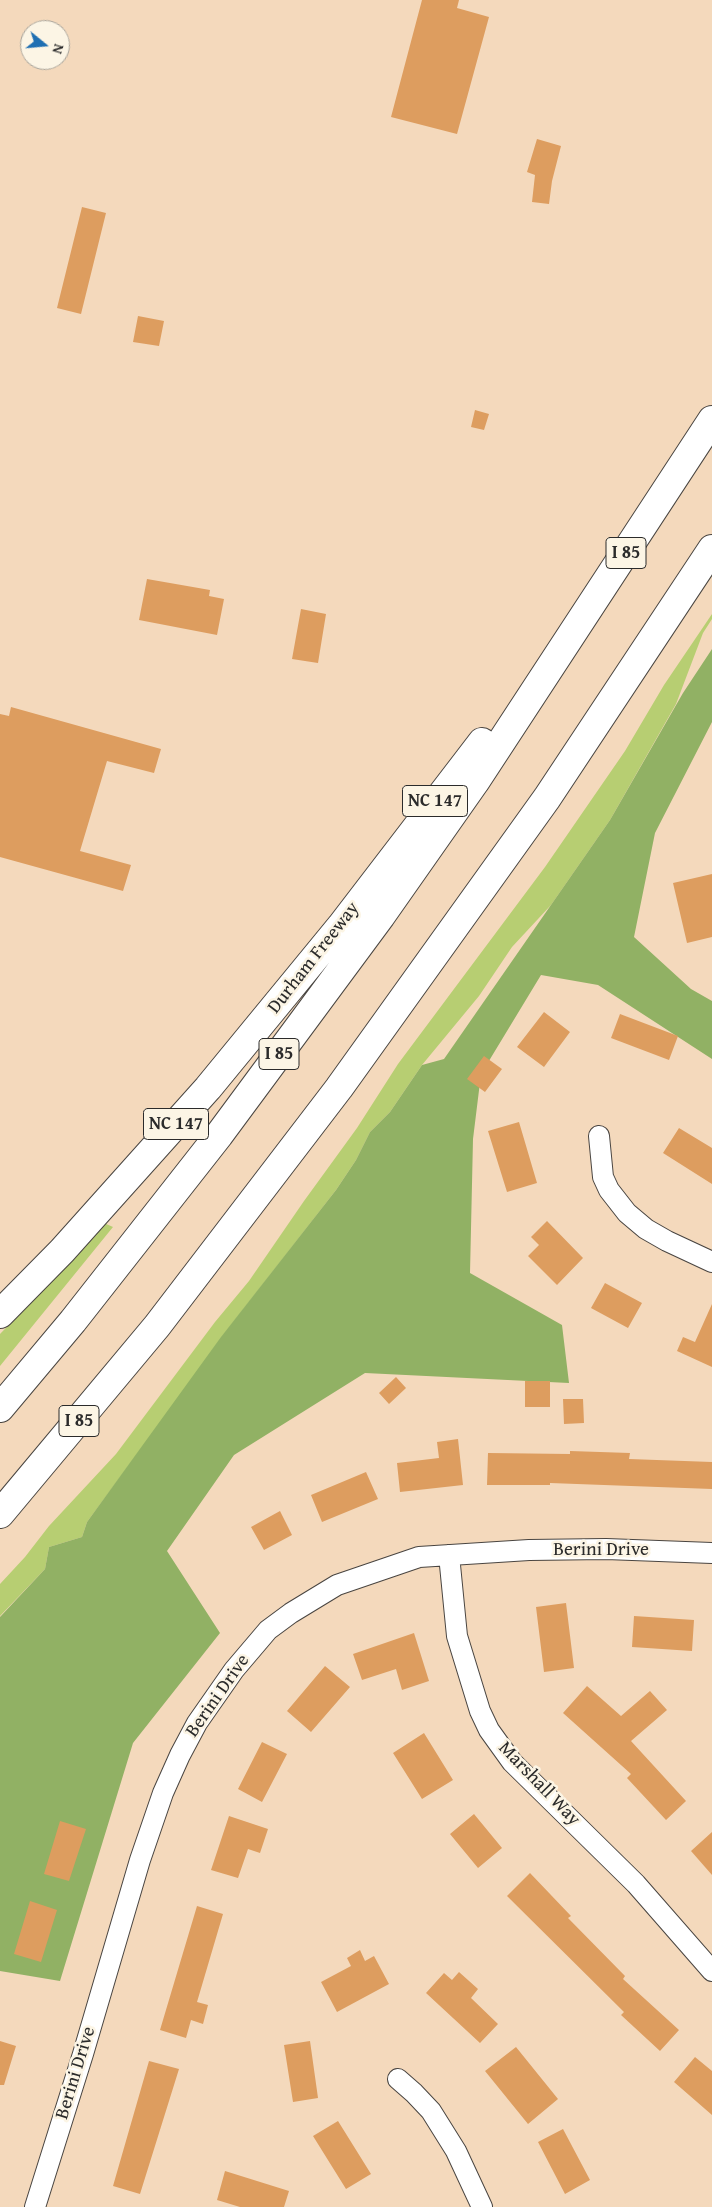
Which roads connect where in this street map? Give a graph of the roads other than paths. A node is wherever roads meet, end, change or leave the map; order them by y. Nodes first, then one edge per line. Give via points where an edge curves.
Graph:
1 (712, 420) edge
2 (712, 549) edge
3 (540, 686) junction
4 (599, 1136) dead end
5 (712, 1262) edge
6 (0, 1314) edge
7 (0, 1408) edge
8 (0, 1514) edge
9 (712, 1553) edge
10 (449, 1555) junction
11 (712, 1971) edge
12 (398, 2079) dead end
13 (35, 2207) edge
14 (482, 2207) edge

1 - 3 highway, I 85
2 - 8 highway, I 85 via 547,798 339,1088 151,1334
3 - 6 highway, Durham Freeway / NC 147 via 484,740 341,926 208,1088 62,1251
3 - 7 highway, I 85 via 386,908 269,1068 153,1220
4 - 5 street via 603,1177 623,1207 646,1228
9 - 10 street, Berini Drive via 606,1549
10 - 11 street, Marshall Way via 457,1636 480,1712 489,1730 512,1762 636,1884
10 - 13 street, Berini Drive via 419,1557 369,1572 337,1585 290,1612 258,1641 197,1722 163,1792 140,1860
12 - 14 street via 431,2111 456,2150

